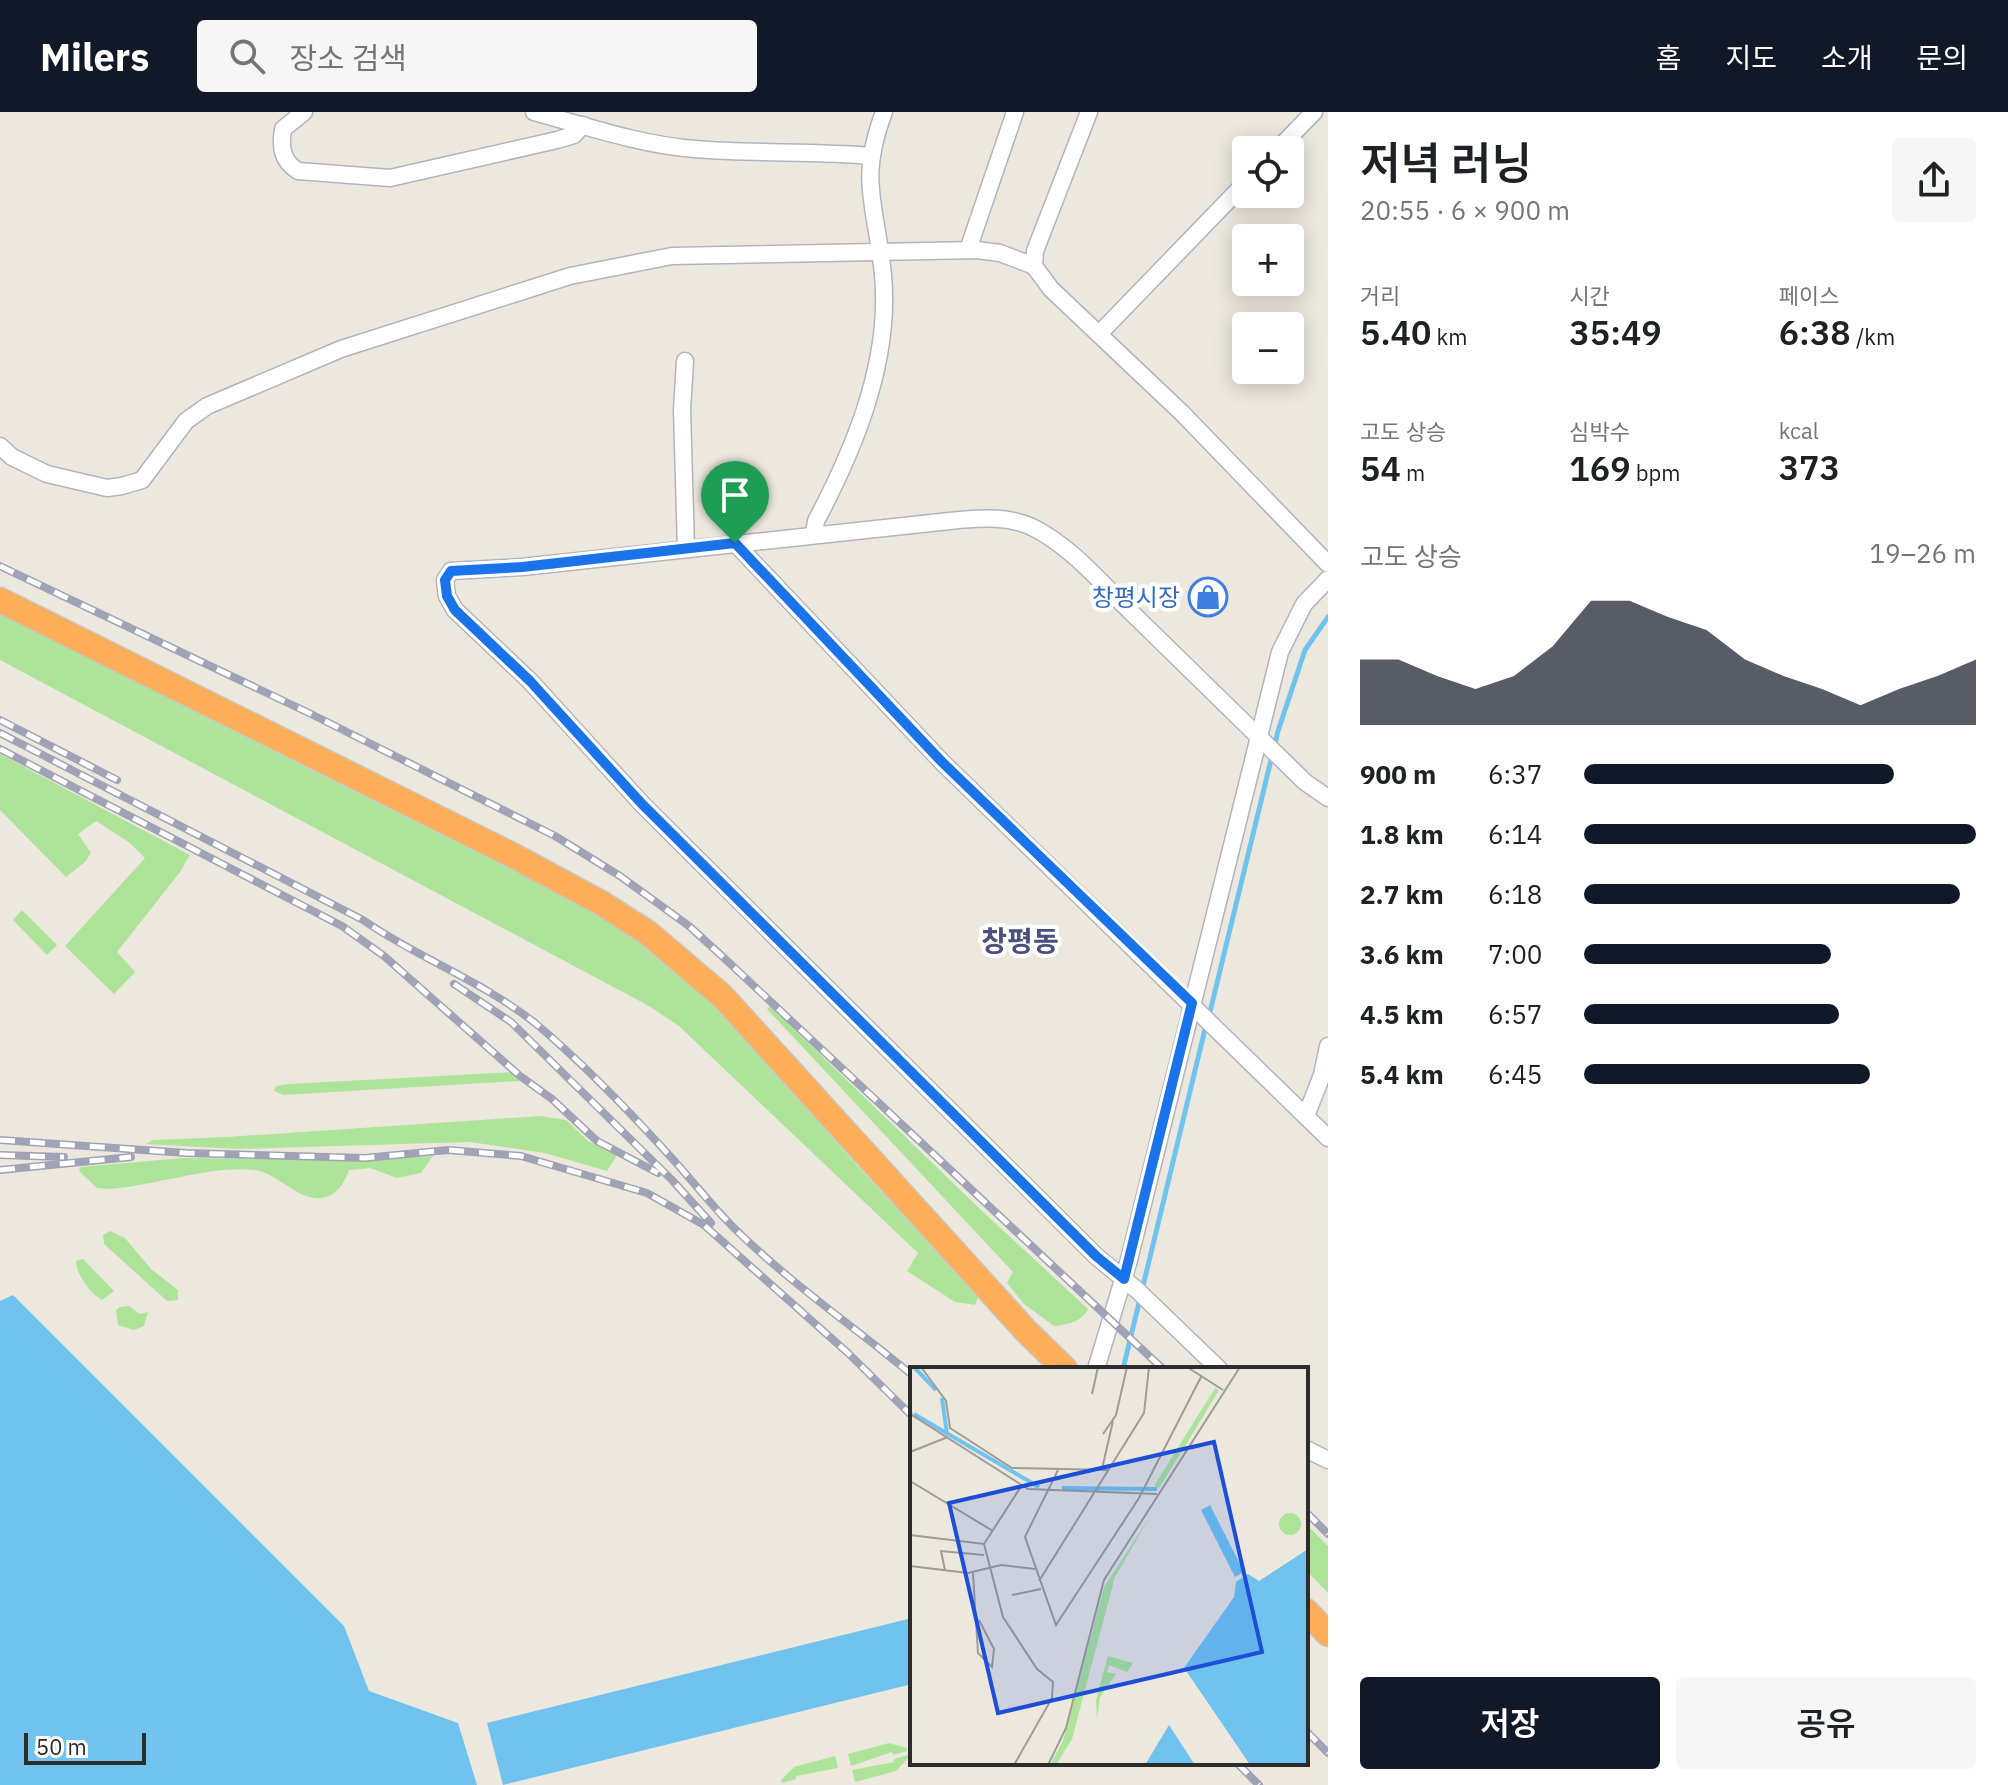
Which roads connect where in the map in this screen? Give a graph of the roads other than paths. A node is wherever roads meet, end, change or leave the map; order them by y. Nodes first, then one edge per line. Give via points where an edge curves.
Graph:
1 (304, 112) edge
2 (534, 112) edge
3 (884, 112) edge
4 (1015, 112) edge
5 (1089, 112) edge
6 (1314, 112) edge
7 (583, 125) junction
8 (1291, 136) edge
9 (872, 156) junction
10 (1232, 196) edge
11 (881, 250) junction
12 (968, 250) junction
13 (1034, 266) junction
14 (1099, 334) junction
15 (685, 361) dead end
16 (0, 446) edge
17 (814, 534) junction
18 (735, 543) junction
19 (686, 549) junction
20 (1328, 564) edge
21 (1328, 579) edge
22 (0, 600) edge
23 (1258, 735) junction
24 (1328, 798) edge
25 (1192, 1003) junction
26 (1328, 1046) edge
27 (1325, 1076) edge
28 (1306, 1116) junction
29 (1328, 1138) edge
30 (1124, 1279) junction
31 (1063, 1367) edge
32 (1097, 1367) edge
33 (1217, 1367) edge
34 (1308, 1450) edge
35 (1328, 1460) edge
36 (1308, 1613) edge
37 (1328, 1634) edge

1 - 7 street via 283,129 283,155 289,165 298,171 372,179 557,140 574,135
2 - 7 street
3 - 9 street
4 - 12 street
5 - 13 street via 1035,251
6 - 8 street
7 - 9 street via 693,149
9 - 11 street via 870,188
10 - 14 street
11 - 12 street
11 - 16 street via 672,256 570,276 341,349 207,406 186,421 142,480 122,486 107,488 47,474
11 - 17 street via 885,297 877,363 850,449
12 - 13 street via 1000,253
13 - 14 street
14 - 20 street
15 - 19 street
17 - 18 street
17 - 23 street via 992,517 1032,528 1094,576
18 - 19 street
18 - 25 street via 942,762
19 - 30 street via 451,571 445,580 447,596 642,804
21 - 23 street via 1304,604 1280,652
22 - 31 highway via 512,855 648,933 722,996
23 - 24 street
23 - 25 street
25 - 28 street
25 - 30 street
26 - 27 street
27 - 28 street
28 - 29 street
30 - 32 street
30 - 33 street
34 - 35 street
36 - 37 highway

